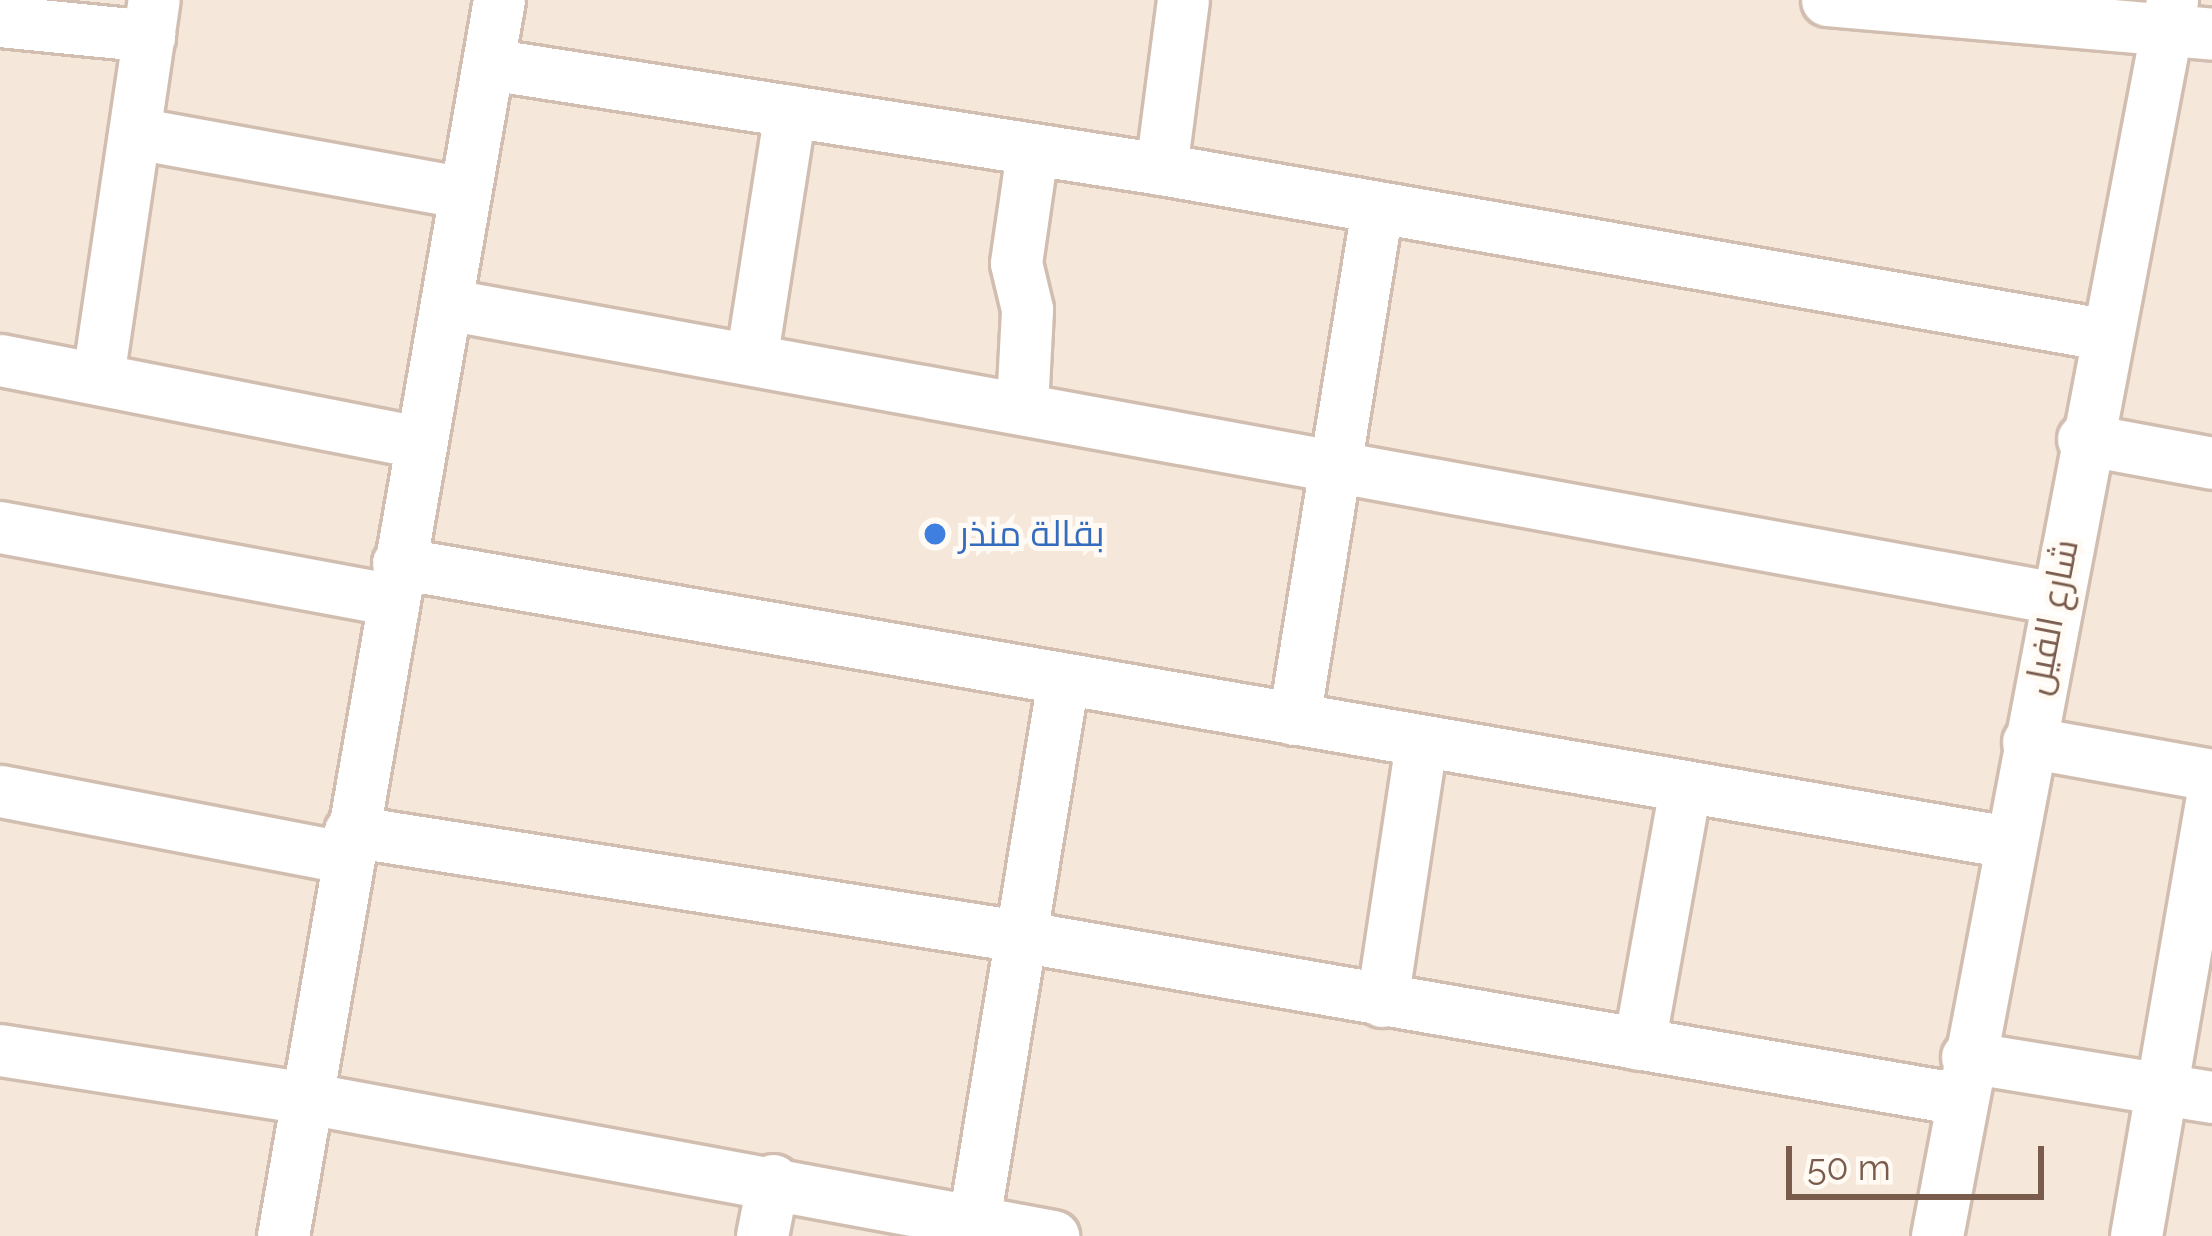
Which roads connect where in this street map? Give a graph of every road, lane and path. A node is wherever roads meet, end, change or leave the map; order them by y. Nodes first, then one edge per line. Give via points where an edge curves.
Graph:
1 (499, 0) edge
2 (1183, 0) edge
3 (1827, 0) edge
4 (152, 18) edge
5 (0, 21) edge
6 (2183, 21) edge
7 (489, 64) junction
8 (790, 111) junction
9 (135, 133) junction
10 (1033, 152) junction
11 (1161, 169) junction
12 (464, 193) junction
13 (1377, 209) junction
14 (446, 304) junction
15 (2103, 334) junction
16 (752, 354) junction
17 (0, 360) edge
18 (98, 377) junction
19 (1022, 406) junction
20 (2083, 439) junction
21 (419, 442) junction
22 (2212, 463) edge
23 (1339, 465) junction
24 (0, 527) edge
25 (395, 582) junction
26 (2056, 598) junction
27 (1063, 680) junction
28 (1294, 719) junction
29 (2028, 742) junction
30 (1421, 743) junction
31 (2212, 775) edge
32 (1685, 789) junction
33 (0, 791) edge
34 (2212, 796) edge
35 (2008, 842) junction
36 (347, 844) junction
37 (1024, 937) junction
38 (1382, 1000) junction
39 (1640, 1044) junction
40 (0, 1050) edge
41 (1964, 1078) junction
42 (2158, 1088) junction
43 (2212, 1097) edge
44 (307, 1098) junction
45 (772, 1180) junction
46 (974, 1220) junction
47 (283, 1236) edge
48 (762, 1236) edge
49 (1053, 1236) edge
50 (1937, 1236) edge
51 (2136, 1236) edge

1 - 7 street
2 - 11 street
3 - 6 street
4 - 5 street
4 - 9 street
6 - 15 street, شارع الفيل
7 - 8 street
7 - 12 street
8 - 10 street
8 - 16 street
9 - 12 street
9 - 18 street
10 - 11 street
10 - 19 street via 1016,263 1027,309
11 - 13 street
12 - 14 street
13 - 15 street
13 - 23 street
14 - 16 street
14 - 21 street
15 - 20 street, شارع الفيل
16 - 19 street
17 - 18 street
18 - 21 street
19 - 23 street
20 - 22 street
20 - 26 street, شارع الفيل
21 - 25 street
23 - 26 street
23 - 28 street
24 - 25 street
25 - 27 street
25 - 36 street
26 - 29 street, شارع الفيل
27 - 28 street
27 - 37 street
28 - 30 street
29 - 31 street
29 - 35 street, شارع الفيل
30 - 32 street
30 - 38 street
32 - 35 street
32 - 39 street
33 - 36 street
34 - 42 street
35 - 41 street, شارع الفيل
36 - 37 street
36 - 44 street
37 - 38 street
37 - 46 street
38 - 39 street
39 - 41 street
40 - 44 street
41 - 42 street
41 - 50 street, شارع الفيل
42 - 43 street
42 - 51 street
44 - 45 street
44 - 47 street
45 - 46 street
45 - 48 street
46 - 49 street

